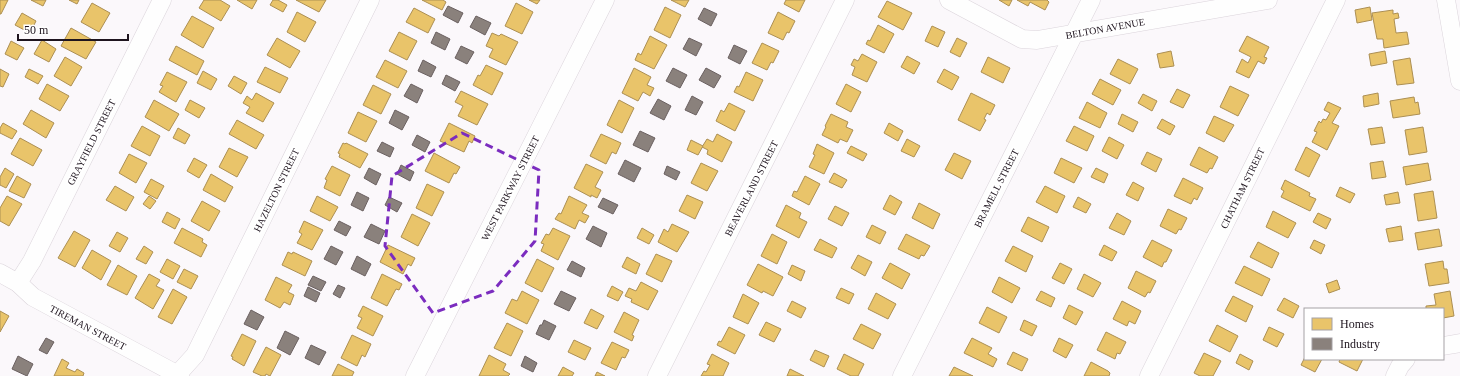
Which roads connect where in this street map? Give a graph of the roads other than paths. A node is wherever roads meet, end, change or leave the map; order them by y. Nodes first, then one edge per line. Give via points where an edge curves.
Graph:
1 (162, 0) edge
2 (370, 0) edge
3 (605, 0) edge
4 (845, 0) edge
5 (949, 0) edge
6 (1090, 0) edge
7 (1268, 0) edge
8 (1336, 0) edge
9 (1446, 0) edge
10 (1074, 34) junction
11 (1460, 81) edge
12 (0, 273) edge
13 (18, 284) junction
14 (1460, 343) edge
15 (1444, 346) edge
16 (1405, 360) edge
17 (178, 376) edge
18 (415, 376) edge
19 (657, 376) edge
20 (902, 376) edge
21 (1148, 376) edge
22 (1395, 376) edge

1 - 13 street, GRAYFIELD STREET via 32,261
2 - 17 street, HAZELTON STREET via 195,355
3 - 18 street, WEST PARKWAY STREET
4 - 19 street, BEAVERLAND STREET
5 - 10 street, BELTON AVENUE via 1022,39 1037,40
6 - 10 street, BRAMELL STREET
7 - 10 street, BELTON AVENUE
8 - 21 street, CHATHAM STREET
9 - 11 street
10 - 20 street, BRAMELL STREET
12 - 13 street, TIREMAN STREET
13 - 17 street, TIREMAN STREET via 33,297
14 - 15 street
16 - 22 street

